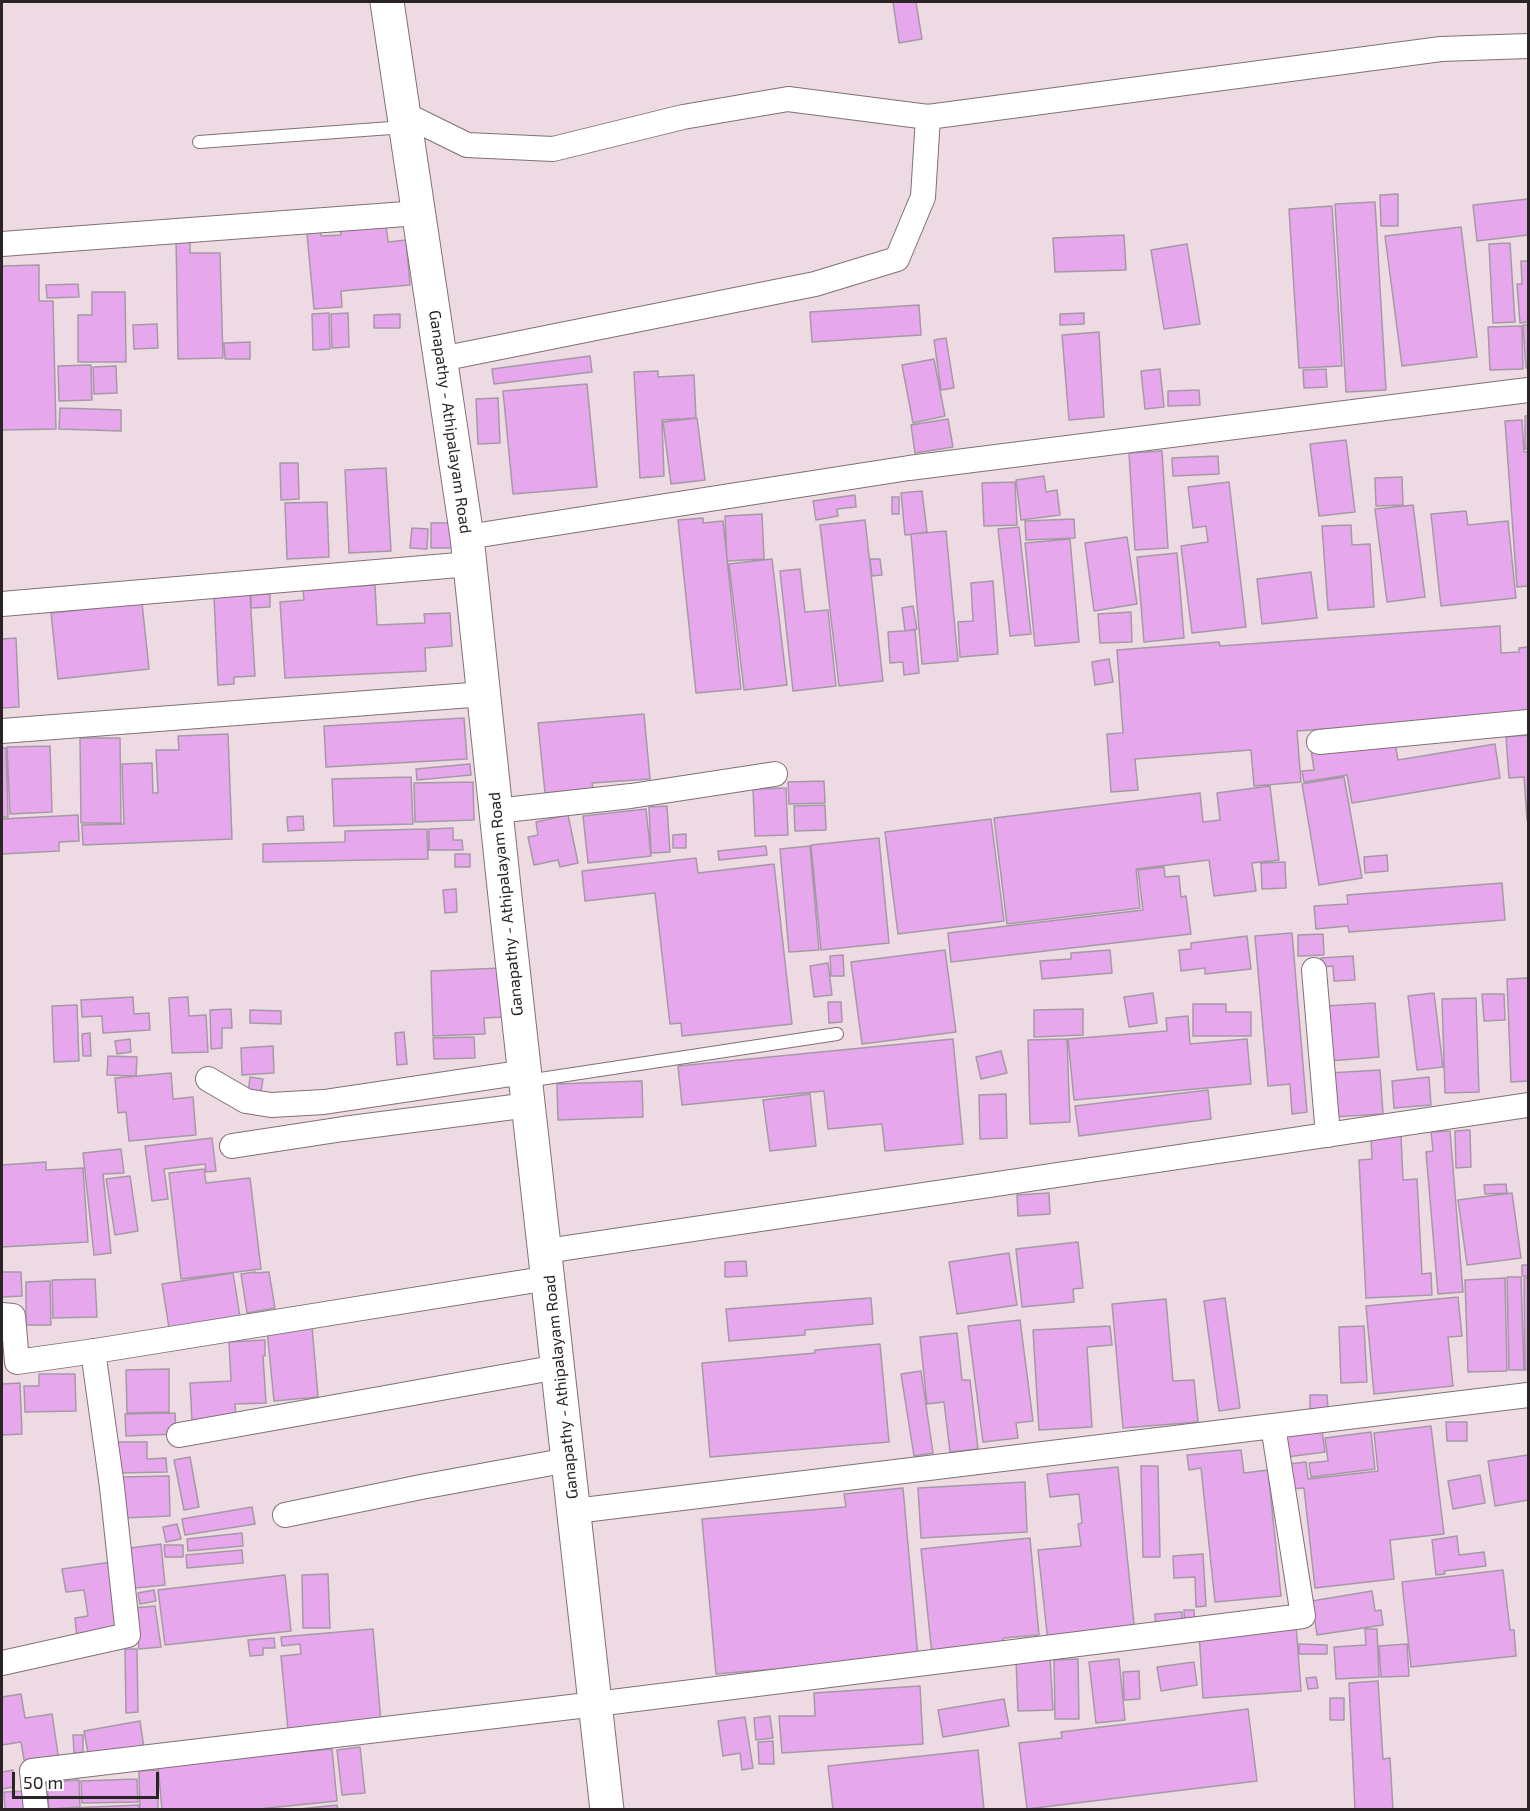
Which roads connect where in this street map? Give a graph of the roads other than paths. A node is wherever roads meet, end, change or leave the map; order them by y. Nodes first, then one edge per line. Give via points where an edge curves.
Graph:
1 (387, 2) edge
2 (1528, 46) edge
3 (928, 117) junction
4 (405, 120) junction
5 (199, 142) dead end
6 (419, 213) junction
7 (2, 244) edge
8 (441, 359) junction
9 (1528, 390) edge
10 (469, 551) junction
11 (2, 604) edge
12 (484, 694) junction
13 (1528, 722) edge
14 (2, 731) edge
15 (1319, 742) dead end
16 (775, 774) dead end
17 (496, 811) junction
18 (1314, 970) dead end
19 (837, 1034) dead end
20 (208, 1079) dead end
21 (527, 1086) junction
22 (1528, 1105) edge
23 (1328, 1135) junction
24 (232, 1146) dead end
25 (547, 1264) junction
26 (2, 1315) edge
27 (93, 1351) junction
28 (558, 1367) junction
29 (1528, 1395) edge
30 (1273, 1426) junction
31 (179, 1435) dead end
32 (568, 1460) junction
33 (574, 1511) junction
34 (285, 1515) dead end
35 (2, 1662) edge
36 (596, 1704) junction
37 (36, 1809) edge
38 (607, 1809) edge

1 - 4 main road, Ganapathy - Athipalayam Road
2 - 3 street via 1441,49
3 - 4 street via 788,99 683,117 553,149 467,145
3 - 8 street via 923,197 897,259 815,284
4 - 5 lane
4 - 6 main road, Ganapathy - Athipalayam Road
6 - 7 street
6 - 8 main road, Ganapathy - Athipalayam Road
8 - 10 main road, Ganapathy - Athipalayam Road
9 - 10 street via 909,468
10 - 11 street
10 - 12 main road, Ganapathy - Athipalayam Road
12 - 14 street
12 - 17 main road, Ganapathy - Athipalayam Road
13 - 15 street
16 - 17 street
17 - 21 main road, Ganapathy - Athipalayam Road
18 - 23 street
19 - 21 lane
20 - 21 street via 246,1101 272,1105
21 - 24 street via 355,1128
21 - 25 main road, Ganapathy - Athipalayam Road
22 - 23 street
23 - 25 street
25 - 27 street
25 - 28 main road, Ganapathy - Athipalayam Road
26 - 27 street via 13,1316 17,1362
27 - 35 street via 128,1635
28 - 31 street
28 - 32 main road, Ganapathy - Athipalayam Road
29 - 30 street
30 - 33 street
30 - 36 street via 1303,1616
32 - 33 main road, Ganapathy - Athipalayam Road
32 - 34 street
33 - 36 main road, Ganapathy - Athipalayam Road
36 - 37 street via 32,1771
36 - 38 main road, Ganapathy - Athipalayam Road

